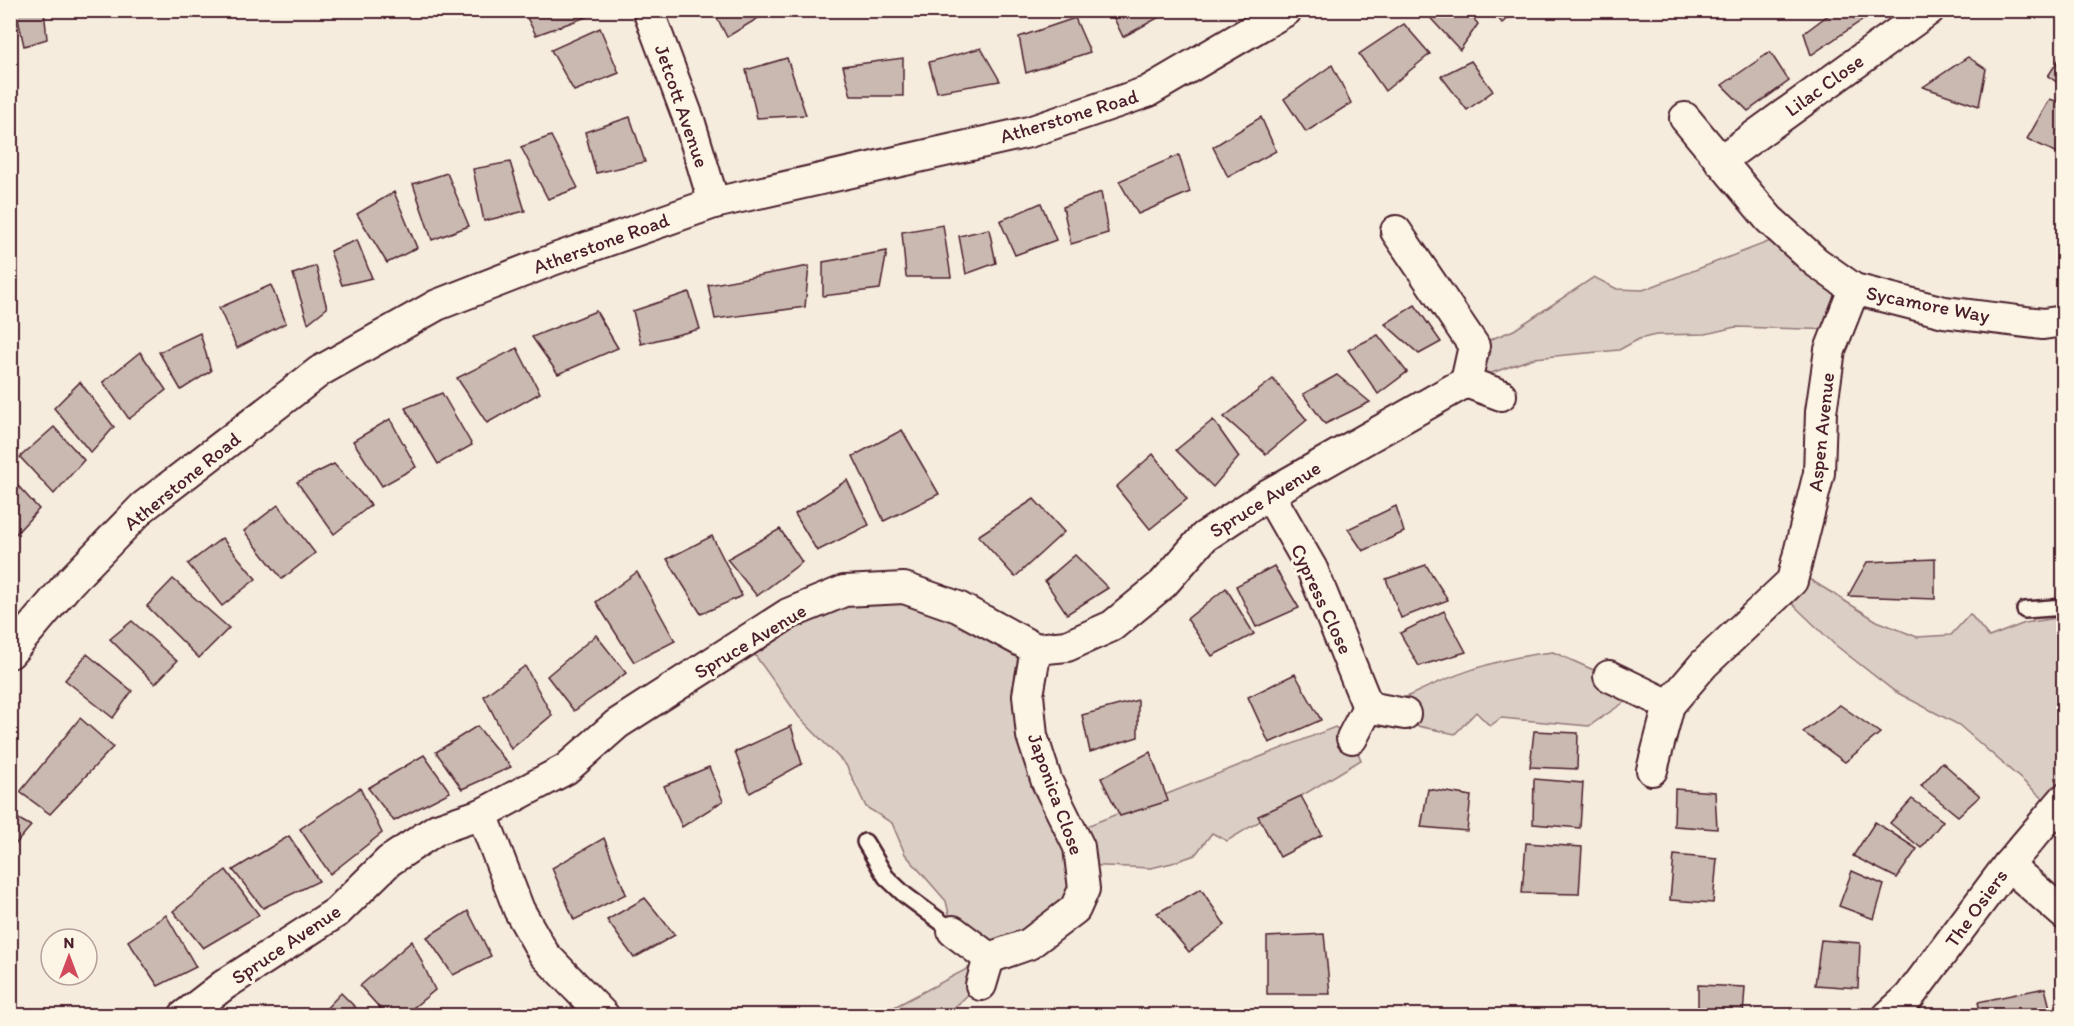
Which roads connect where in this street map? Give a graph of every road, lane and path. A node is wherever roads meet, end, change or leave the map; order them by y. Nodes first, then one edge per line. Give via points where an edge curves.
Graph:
1 (648, 10) edge
2 (1287, 10) edge
3 (1929, 10) edge
4 (1685, 118) dead end
5 (1720, 161) junction
6 (714, 203) junction
7 (1396, 231) dead end
8 (1854, 289) junction
9 (2064, 321) edge
10 (1466, 382) junction
11 (1501, 395) dead end
12 (1269, 494) junction
13 (2064, 607) edge
14 (2025, 610) dead end
15 (1036, 649) junction
16 (10, 652) edge
17 (1610, 676) dead end
18 (1669, 705) junction
19 (1368, 707) junction
20 (1405, 714) dead end
21 (1352, 738) dead end
22 (1652, 770) dead end
23 (2064, 799) edge
24 (482, 814) junction
25 (865, 842) dead end
26 (2008, 865) junction
27 (2064, 914) edge
28 (953, 931) joint
29 (184, 1016) edge
30 (604, 1016) edge
31 (1888, 1016) edge

1 - 6 street, Jetcott Avenue via 689,120
2 - 6 street, Atherstone Road via 1136,96 1029,132
3 - 5 street, Lilac Close
4 - 5 street, Sycamore Way
5 - 8 street, Sycamore Way via 1769,219 1816,262
6 - 16 street, Atherstone Road via 437,305 320,371 143,507 69,583
7 - 10 street via 1474,345
8 - 9 street, Sycamore Way via 1944,312 2043,324
8 - 18 street, Aspen Avenue via 1830,350 1821,412 1819,473 1792,581 1704,664
10 - 11 street
10 - 12 street, Spruce Avenue
12 - 15 street, Spruce Avenue via 1204,537 1163,584 1112,626 1067,646
12 - 19 street, Cypress Close via 1312,569
13 - 14 lane
15 - 24 street, Spruce Avenue via 958,607 904,588 844,591 788,614 617,724 566,769
15 - 28 street, Japonica Close via 1028,695 1032,736 1047,782 1079,847 1084,889 1075,909 985,971
17 - 18 street
18 - 22 street, Aspen Avenue
19 - 20 street
19 - 21 street
23 - 26 street, The Osiers
24 - 29 street, Spruce Avenue via 437,829 389,861 337,912 224,985
24 - 30 street via 519,910 544,954
25 - 28 lane via 886,877
26 - 27 street
26 - 31 street, The Osiers via 1909,997

